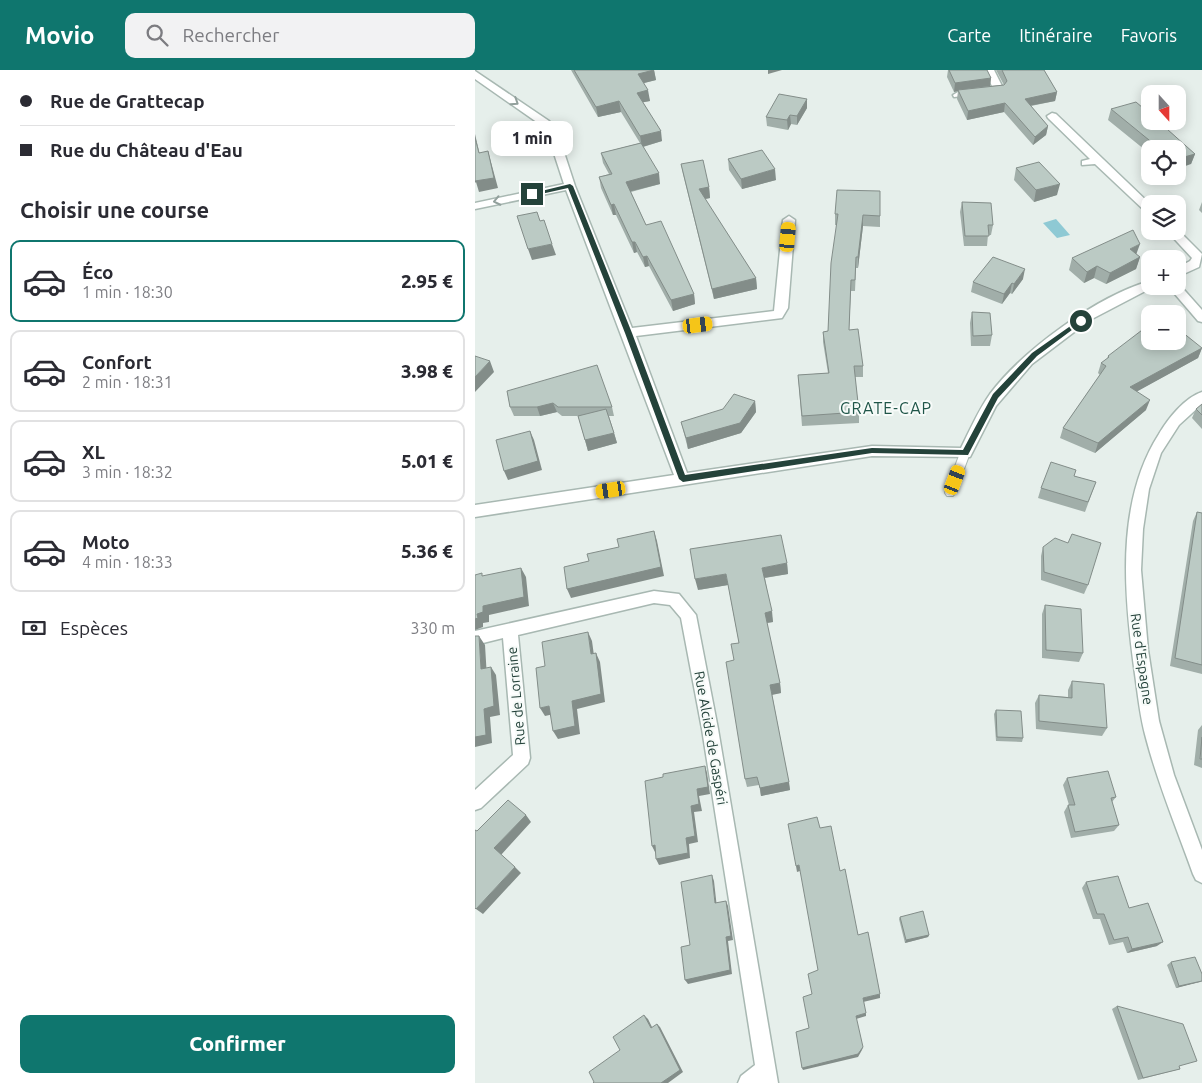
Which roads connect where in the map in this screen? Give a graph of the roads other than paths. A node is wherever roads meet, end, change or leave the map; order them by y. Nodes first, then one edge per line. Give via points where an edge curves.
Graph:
1 (989, 70) edge
2 (475, 74) edge
3 (957, 95) edge
4 (1052, 116) dead end
5 (570, 186) junction
6 (1141, 203) edge
7 (475, 206) edge
8 (789, 220) dead end
9 (1182, 240) edge
10 (1186, 268) edge
11 (1141, 290) edge
12 (1182, 295) edge
13 (1202, 318) edge
14 (629, 333) junction
15 (1202, 397) edge
16 (965, 453) junction
17 (683, 479) junction
18 (950, 493) dead end
19 (475, 511) edge
20 (510, 630) junction
21 (475, 638) edge
22 (475, 802) edge
23 (1202, 874) edge
24 (768, 1076) edge
25 (748, 1083) edge

1 - 3 street via 999,90
2 -> 5 street via 552,131
4 - 6 street via 1091,161
5 -> 7 street
5 - 14 street
8 - 14 street via 782,308 778,315
9 - 10 street via 1198,258 1195,264
11 - 16 street via 1081,321 1034,355 995,396
12 - 13 street
14 - 17 street
15 - 23 street, Rue d'Espagne via 1180,413 1165,431 1145,478 1133,543 1136,630 1155,740
16 - 17 street via 872,451
16 - 18 lane
17 - 19 street
20 - 21 street, Rue Alcide de Gaspéri
20 - 22 street, Rue de Lorraine via 522,758
20 - 24 street, Rue Alcide de Gaspéri via 654,597 674,599 688,615
24 - 25 street

